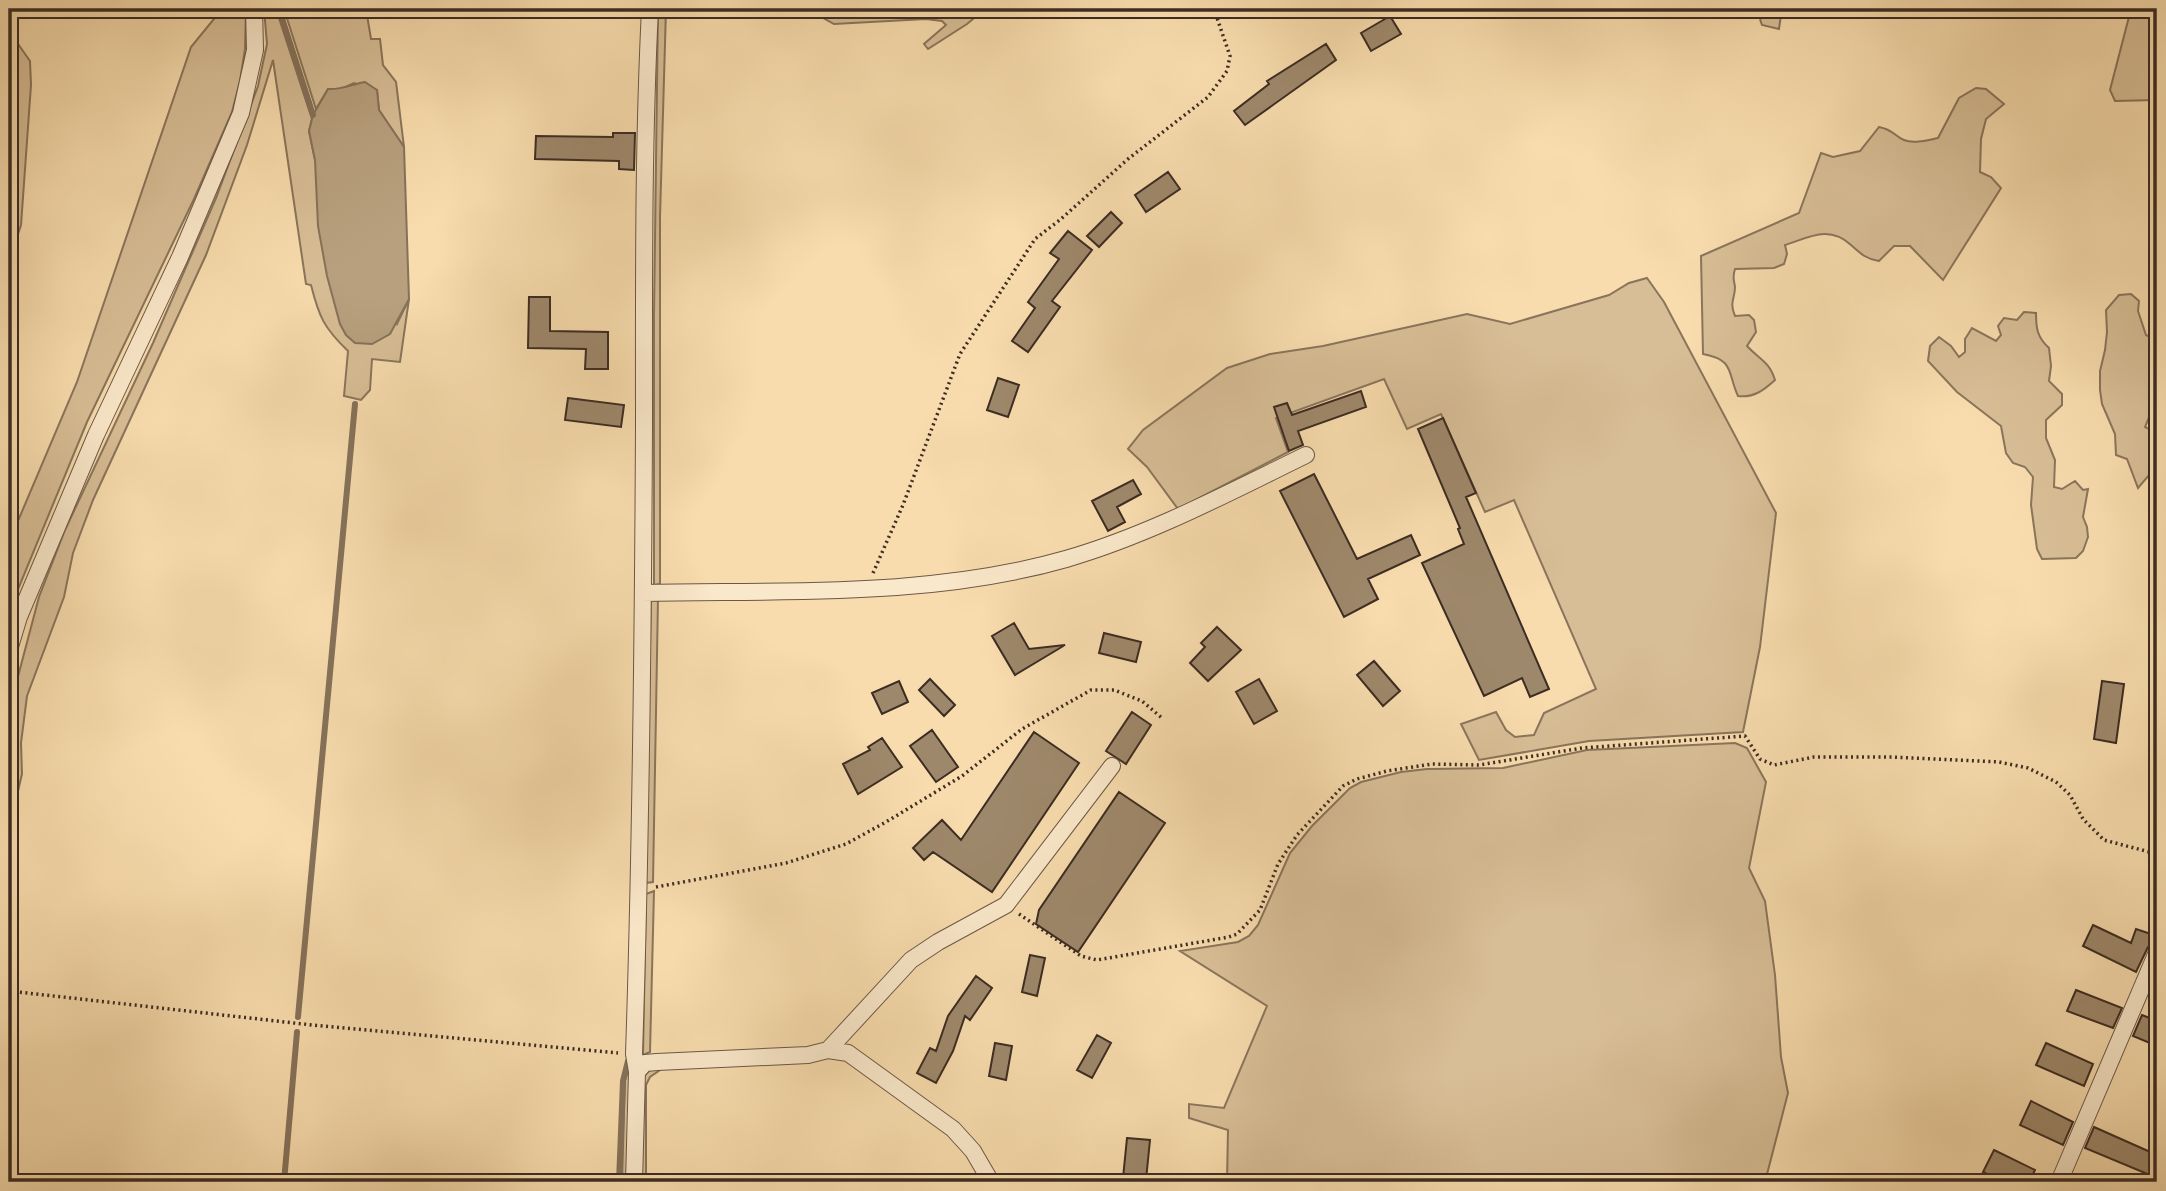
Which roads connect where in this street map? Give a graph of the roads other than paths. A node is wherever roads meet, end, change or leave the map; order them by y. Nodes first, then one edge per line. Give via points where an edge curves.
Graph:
1 (254, 9) edge
2 (650, 9) edge
3 (1306, 455) dead end
4 (643, 593) junction
5 (9, 650) edge
6 (1112, 766) dead end
7 (2157, 952) edge
8 (828, 1050) junction
9 (637, 1072) junction
10 (634, 1182) edge
11 (990, 1182) edge
12 (2059, 1182) edge

1 - 5 street via 255,50 241,113 180,257 96,435
2 - 4 street via 645,106
3 - 4 street via 1132,537 1001,574 940,584 867,588
4 - 9 street
6 - 8 street via 1006,905 911,960
7 - 12 street
8 - 9 street via 808,1055 645,1063
8 - 11 street via 848,1053 953,1129 973,1150
9 - 10 street

